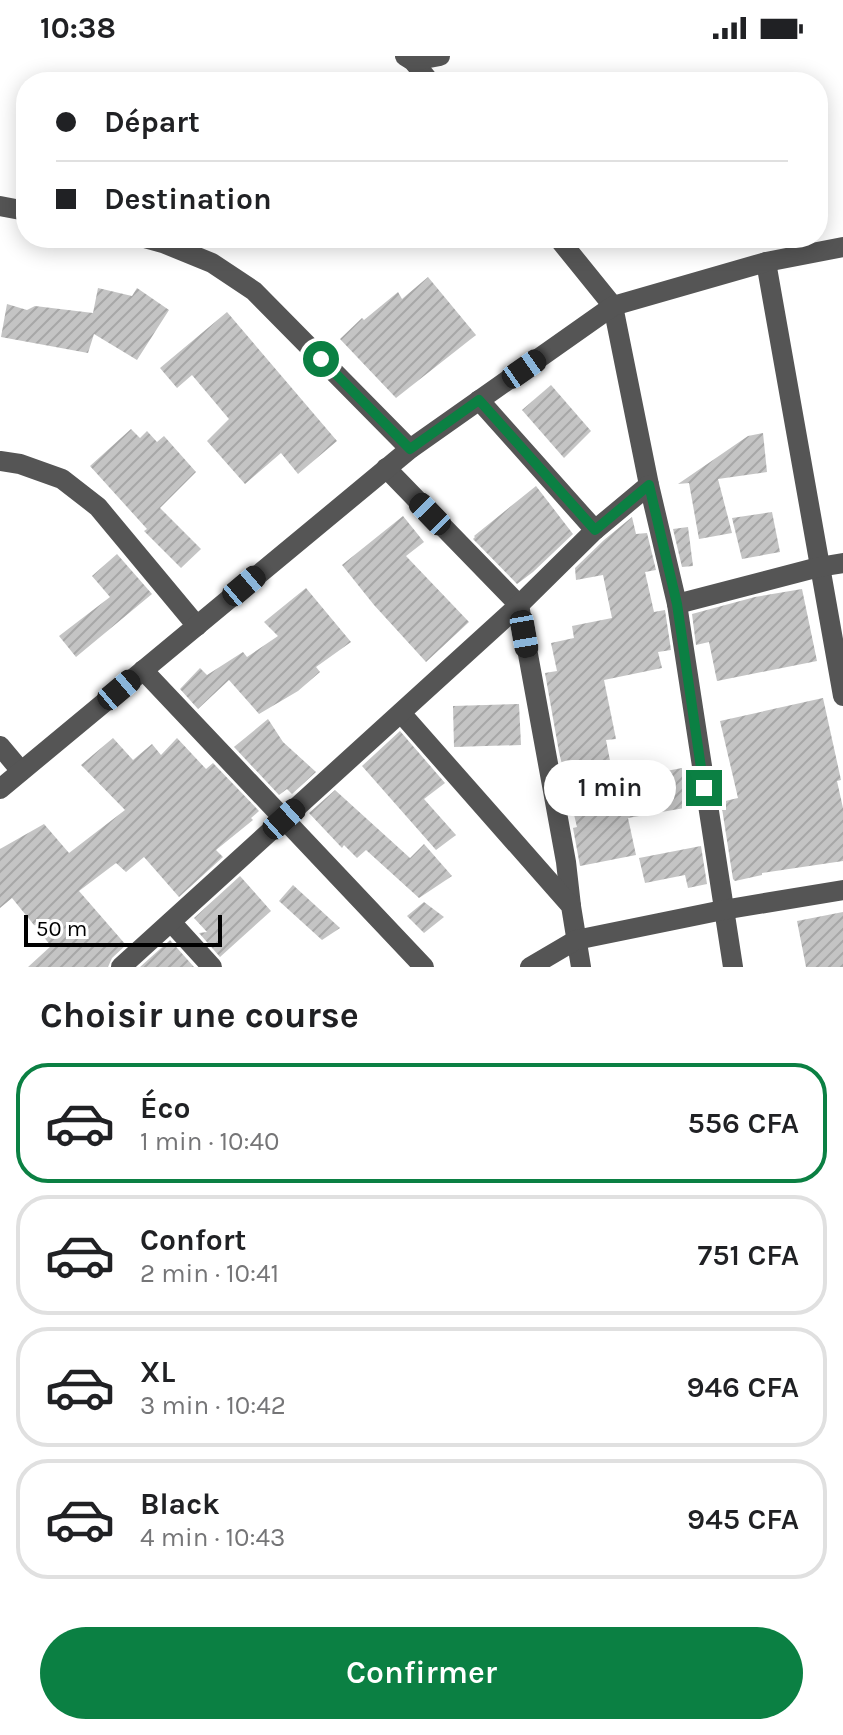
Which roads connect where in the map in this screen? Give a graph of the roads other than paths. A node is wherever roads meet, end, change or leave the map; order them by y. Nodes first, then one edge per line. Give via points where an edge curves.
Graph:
1 (440, 56) edge
2 (409, 58) edge
3 (843, 247) edge
4 (175, 248) edge
5 (566, 248) edge
6 (766, 262) junction
7 (613, 306) junction
8 (479, 400) junction
9 (410, 449) junction
10 (0, 461) edge
11 (386, 468) junction
12 (649, 485) junction
13 (595, 530) junction
14 (843, 563) edge
15 (819, 567) junction
16 (677, 604) junction
17 (519, 605) junction
18 (197, 626) junction
19 (143, 670) junction
20 (843, 696) edge
21 (401, 713) junction
22 (0, 746) edge
23 (21, 771) junction
24 (0, 789) edge
25 (284, 819) junction
26 (843, 890) edge
27 (571, 906) junction
28 (723, 910) junction
29 (171, 922) junction
30 (576, 940) junction
31 (121, 967) edge
32 (212, 967) edge
33 (424, 967) edge
34 (530, 967) edge
35 (581, 967) edge
36 (733, 967) edge

1 - 2 street
3 - 6 street
4 - 9 street via 212,263 254,291
5 - 7 street
6 - 7 street
6 - 15 street
7 - 8 street
7 - 12 street
8 - 9 street
8 - 13 street
9 - 11 street
10 - 18 street via 62,479 98,507
11 - 17 street
11 - 18 street
12 - 13 street
12 - 16 street
13 - 17 street
14 - 15 street
15 - 16 street
15 - 20 street
16 - 28 street
17 - 21 street
17 - 27 street
18 - 19 street
19 - 23 street
19 - 25 street
21 - 25 street
21 - 27 street
22 - 23 street
23 - 24 street
25 - 29 street
25 - 33 street
26 - 28 street
27 - 30 street
28 - 30 street
28 - 36 street
29 - 31 street
29 - 32 street
30 - 34 street
30 - 35 street

